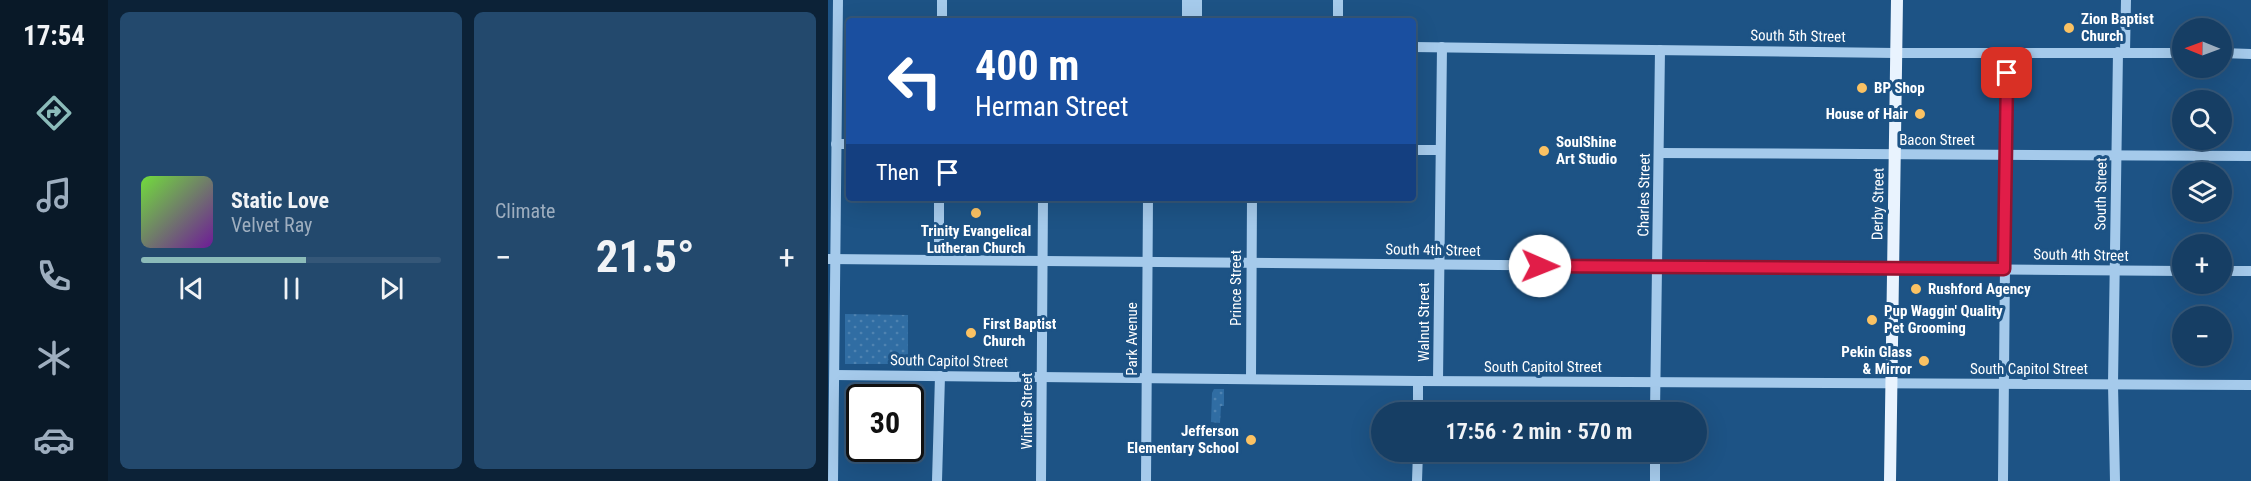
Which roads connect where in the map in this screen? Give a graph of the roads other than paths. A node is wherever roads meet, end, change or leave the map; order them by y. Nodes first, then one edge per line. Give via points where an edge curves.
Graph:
1 (838, 0) edge
2 (942, 0) edge
3 (1187, 0) edge
4 (1197, 0) edge
5 (1338, 0) edge
6 (1897, 0) edge
7 (2126, 0) edge
8 (942, 18) edge
9 (1187, 18) edge
10 (1197, 18) edge
11 (1338, 18) edge
12 (843, 41) edge
13 (1416, 47) edge
14 (1442, 47) junction
15 (1660, 50) junction
16 (2007, 52) junction
17 (2121, 52) junction
18 (2172, 52) edge
19 (1896, 53) junction
20 (2232, 53) edge
21 (2251, 54) edge
22 (832, 116) edge
23 (836, 144) junction
24 (846, 144) edge
25 (1416, 150) edge
26 (1440, 150) junction
27 (1659, 153) junction
28 (1894, 155) junction
29 (2116, 155) junction
30 (2006, 156) junction
31 (2251, 156) edge
32 (939, 201) edge
33 (1043, 201) edge
34 (1148, 201) edge
35 (1252, 201) edge
36 (831, 259) edge
37 (939, 259) junction
38 (1042, 260) junction
39 (1148, 262) junction
40 (1251, 263) junction
41 (1439, 264) junction
42 (1657, 267) junction
43 (1893, 269) junction
44 (2004, 269) junction
45 (2115, 270) junction
46 (2172, 271) edge
47 (2232, 271) edge
48 (2251, 272) edge
49 (835, 375) junction
50 (940, 376) junction
51 (1042, 377) junction
52 (1147, 378) junction
53 (1251, 378) junction
54 (1418, 381) junction
55 (1438, 381) junction
56 (1656, 382) junction
57 (1891, 383) junction
58 (2003, 384) junction
59 (2114, 384) junction
60 (2251, 385) edge
61 (1418, 402) edge
62 (1655, 402) edge
63 (831, 418) edge
64 (1418, 462) edge
65 (1655, 462) edge
66 (833, 481) edge
67 (937, 481) edge
68 (1041, 481) edge
69 (1146, 481) edge
70 (1417, 481) edge
71 (1655, 481) edge
72 (1890, 481) edge
73 (2003, 481) edge
74 (2115, 481) edge

1 - 12 street
2 - 8 street
3 - 9 street
4 - 10 street
5 - 11 street
6 - 19 main road, Derby Street
7 - 17 street, South Street
12 - 22 street
13 - 14 street, South 5th Street
14 - 15 street, South 5th Street
14 - 26 street, Walnut Street
15 - 19 street, South 5th Street
15 - 27 street, Charles Street
16 - 17 street, South 5th Street
16 - 19 street, South 5th Street
16 - 30 street
17 - 18 street, South 5th Street
17 - 29 street, South Street
19 - 28 main road, Derby Street
20 - 21 street
22 - 23 street
23 - 24 street
23 - 36 street
25 - 26 street
26 - 41 street, Walnut Street
27 - 28 street, Bacon Street
27 - 42 street, Charles Street
28 - 30 street, Bacon Street
28 - 43 main road, Derby Street
29 - 30 street, Bacon Street
29 - 31 street, Bacon Street
29 - 45 street, South Street
30 - 44 street
32 - 37 street
33 - 38 street, Winter Street
34 - 39 street, Park Avenue
35 - 40 street, Prince Street
36 - 37 street, South 4th Street
36 - 49 street
37 - 38 street, South 4th Street
38 - 39 street, South 4th Street
38 - 51 street, Winter Street
39 - 40 street, South 4th Street
39 - 52 street, Park Avenue
40 - 41 street, South 4th Street
40 - 53 street, Prince Street
41 - 42 street, South 4th Street
41 - 55 street, Walnut Street
42 - 43 street, South 4th Street
42 - 56 street, Charles Street
43 - 44 street, South 4th Street
43 - 57 main road, Derby Street
44 - 45 street, South 4th Street
44 - 58 street
45 - 46 street, South 4th Street
45 - 59 street, South Street
47 - 48 street
49 - 50 street, South Capitol Street
49 - 63 street
50 - 51 street, South Capitol Street
50 - 67 street
51 - 52 street, South Capitol Street
51 - 68 street, Winter Street
52 - 53 street, South Capitol Street
52 - 69 street, Park Avenue
53 - 54 street, South Capitol Street
54 - 55 street, South Capitol Street
54 - 61 street, Walnut Street
55 - 56 street, South Capitol Street
56 - 57 street, South Capitol Street
56 - 62 street, Charles Street
57 - 58 street, South Capitol Street
57 - 72 main road, Derby Street
58 - 59 street, South Capitol Street
58 - 73 street
59 - 60 street, South Capitol Street
59 - 74 street, South Street
63 - 66 street
64 - 70 street
65 - 71 street

